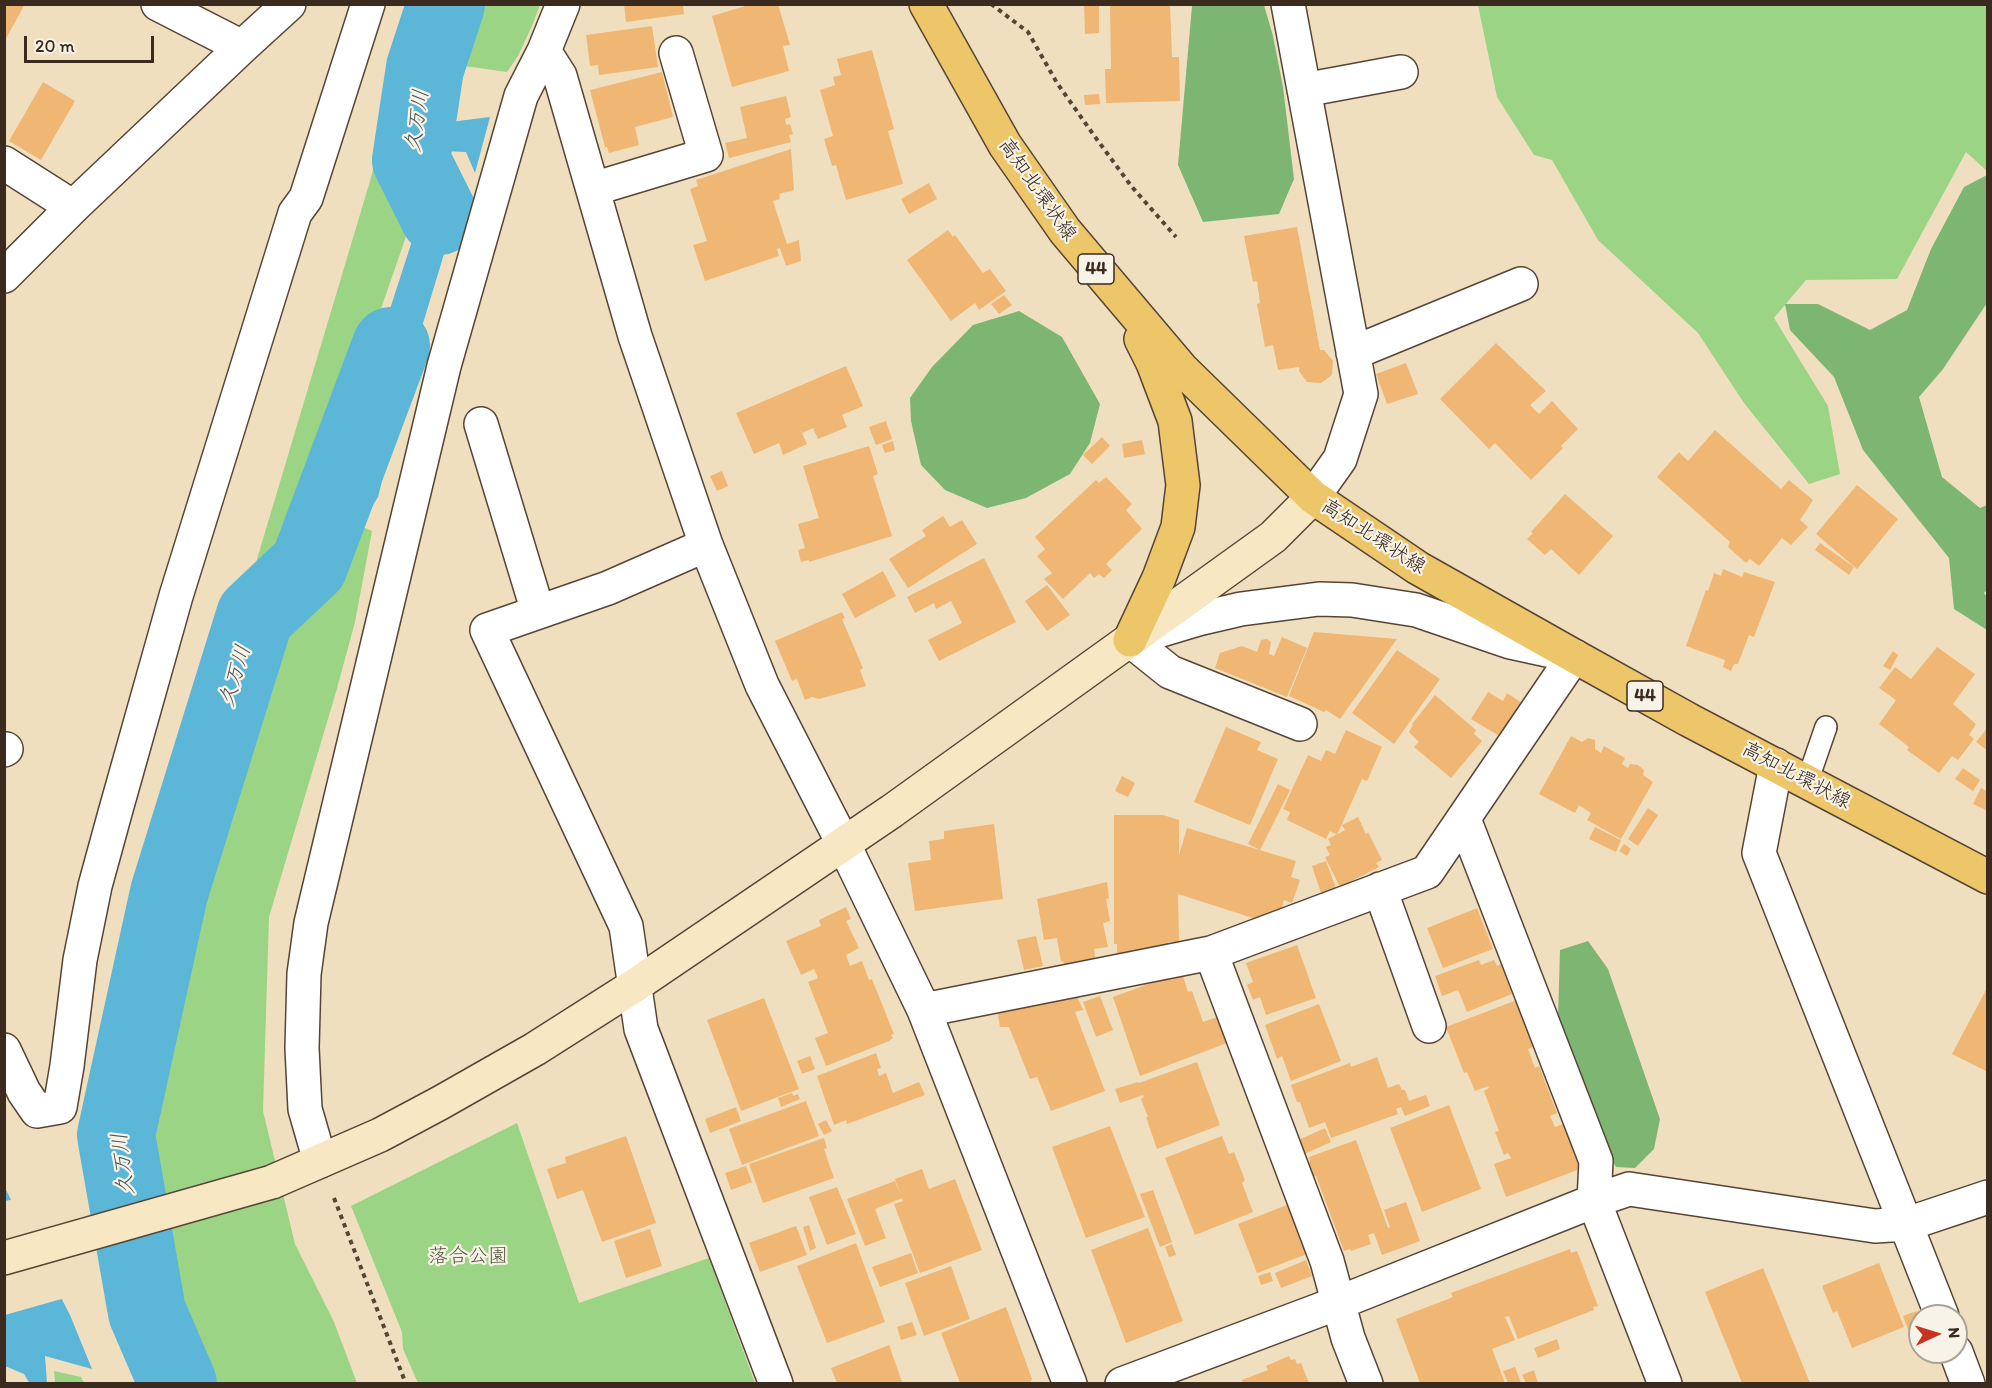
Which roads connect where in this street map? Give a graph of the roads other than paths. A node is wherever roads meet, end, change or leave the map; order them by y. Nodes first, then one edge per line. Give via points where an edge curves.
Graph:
1 (289, 4) edge
2 (368, 4) edge
3 (563, 4) edge
4 (926, 4) edge
5 (1288, 4) edge
6 (161, 5) edge
7 (242, 46) junction
8 (544, 51) junction
9 (676, 52) dead end
10 (1401, 72) dead end
11 (1304, 90) junction
12 (4, 164) edge
13 (593, 189) junction
14 (73, 207) junction
15 (4, 276) edge
16 (1521, 284) dead end
17 (1122, 300) junction
18 (1353, 352) junction
19 (482, 424) dead end
20 (1313, 497) junction
21 (706, 545) junction
22 (538, 612) junction
23 (1130, 640) junction
24 (1575, 656) junction
25 (1300, 724) dead end
26 (1826, 727) dead end
27 (1776, 765) junction
28 (1807, 782) junction
29 (1464, 819) junction
30 (843, 843) junction
31 (1988, 877) edge
32 (1380, 890) junction
33 (1211, 953) junction
34 (634, 986) junction
35 (924, 1010) junction
36 (1429, 1026) dead end
37 (4, 1050) edge
38 (315, 1163) junction
39 (1988, 1197) edge
40 (1594, 1201) junction
41 (1907, 1224) junction
42 (4, 1258) edge
43 (1338, 1303) junction
44 (1937, 1304) edge
45 (1961, 1364) edge
46 (777, 1383) edge
47 (1070, 1383) edge
48 (1122, 1383) edge
49 (1365, 1383) edge
50 (1665, 1383) edge
51 (1968, 1383) edge

1 - 7 street
2 - 37 street via 306,198 291,224 176,596 118,802 80,960 60,1107 37,1112
3 - 8 street
4 - 17 main road, 高知北環状線 / 44 via 1005,146 1065,231
5 - 11 street
6 - 7 street
7 - 14 street
8 - 13 street via 560,76
8 - 38 street via 521,96 444,366 311,923 304,974 302,1048 305,1109
9 - 13 street via 706,156
10 - 11 street
11 - 18 street
12 - 14 street
13 - 21 street via 635,336
14 - 15 street
16 - 18 street
17 - 20 main road, 高知北環状線 / 44 via 1180,368
17 - 23 main road via 1153,363 1175,421 1183,485 1178,527
18 - 20 street via 1360,394 1340,459
19 - 22 street
20 - 23 street via 1273,537
20 - 24 main road, 高知北環状線 / 44 via 1418,568
21 - 22 street via 608,588
21 - 30 street via 762,685
22 - 34 street via 487,630 626,926
23 - 24 street via 1241,609 1319,599 1352,600 1416,610 1510,642
23 - 25 street via 1170,672
23 - 30 street
24 - 27 main road, 高知北環状線 / 44
24 - 29 street
26 - 28 lane
27 - 28 main road, 高知北環状線 / 44
27 - 41 street via 1759,853
28 - 31 main road, 高知北環状線 / 44
29 - 32 street via 1427,872
29 - 40 street via 1596,1161
30 - 34 street
30 - 35 street
32 - 33 street
32 - 36 street
33 - 35 street
33 - 43 street via 1327,1261
34 - 38 street via 440,1103
34 - 46 street via 641,1029
35 - 47 street
38 - 42 street via 272,1182
39 - 41 street
40 - 41 street via 1629,1189 1875,1226
40 - 43 street
40 - 50 street
41 - 44 street
43 - 48 street
43 - 49 street
45 - 51 street

